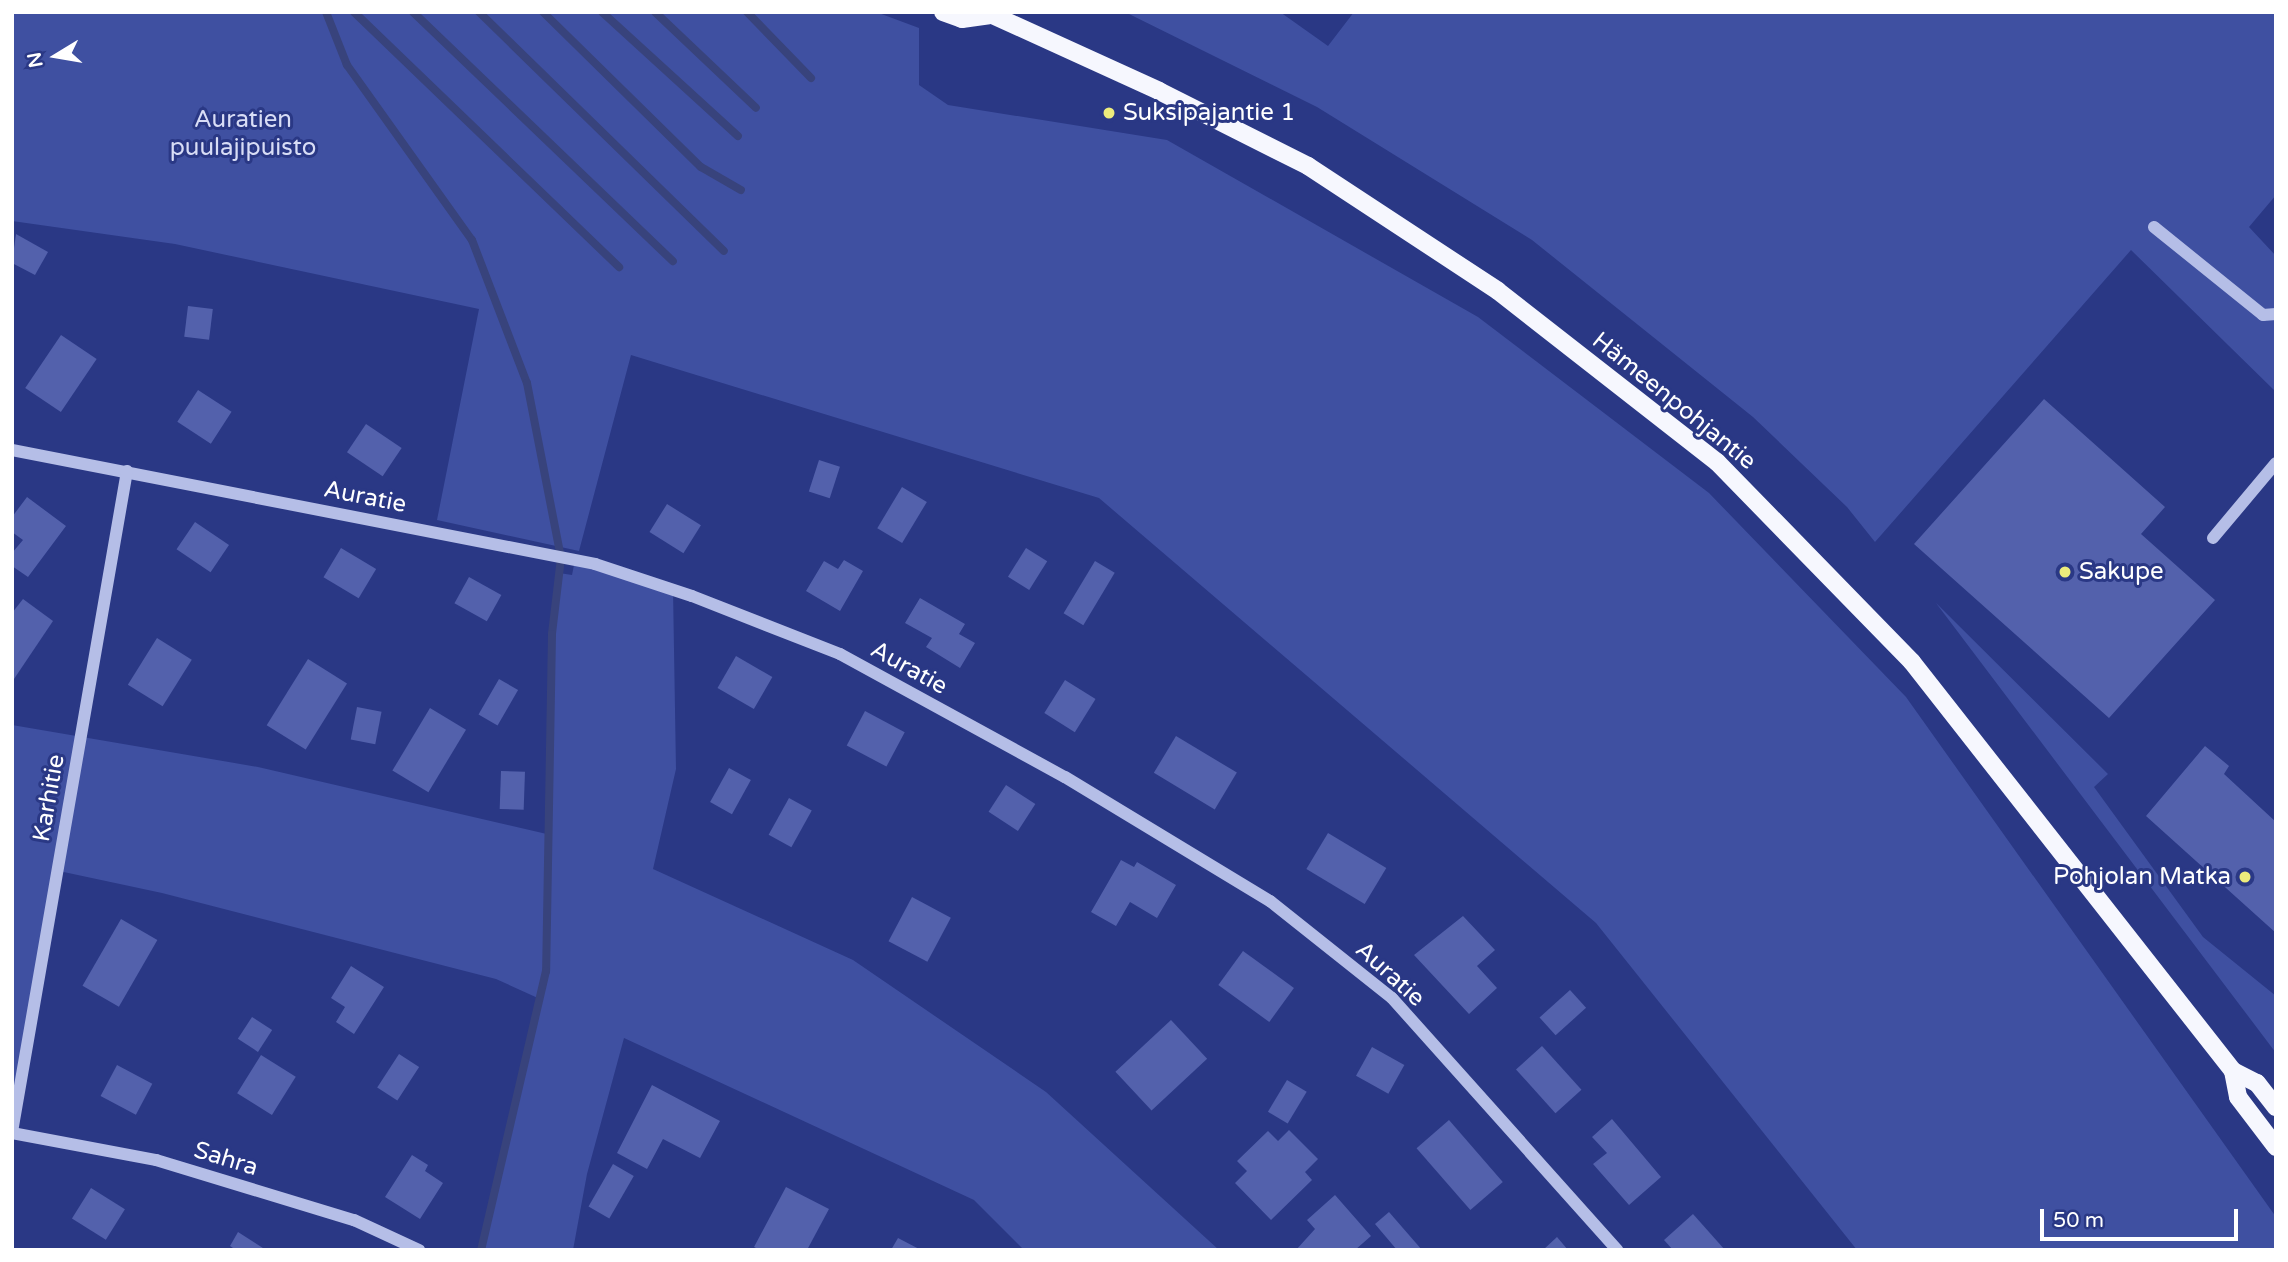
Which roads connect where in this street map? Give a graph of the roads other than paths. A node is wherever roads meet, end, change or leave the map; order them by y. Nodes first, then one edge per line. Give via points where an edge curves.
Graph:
1 (943, 12) edge
2 (987, 14) edge
3 (1013, 17) edge
4 (2154, 227) dead end
5 (2276, 314) edge
6 (12, 450) edge
7 (2276, 463) edge
8 (127, 471) junction
9 (2213, 538) dead end
10 (2233, 1071) junction
11 (2276, 1107) edge
12 (12, 1132) edge
13 (2276, 1147) edge
14 (419, 1250) edge
15 (1617, 1250) edge

1 - 2 main road, Hämeenpohjantie via 962,19
2 - 3 main road, Hämeenpohjantie
3 - 10 main road, Hämeenpohjantie via 1308,166 1498,291 1717,462 1912,662
4 - 5 street via 2263,315
6 - 8 street, Auratie
7 - 9 street
8 - 12 street, Karhitie
8 - 15 street, Auratie via 595,565 692,596 840,654 1065,777 1270,901 1392,999
10 - 11 main road, Hämeenpohjantie via 2257,1083
10 - 13 main road, Hämeenpohjantie via 2238,1097
12 - 14 street, Sahra via 156,1160 354,1220

